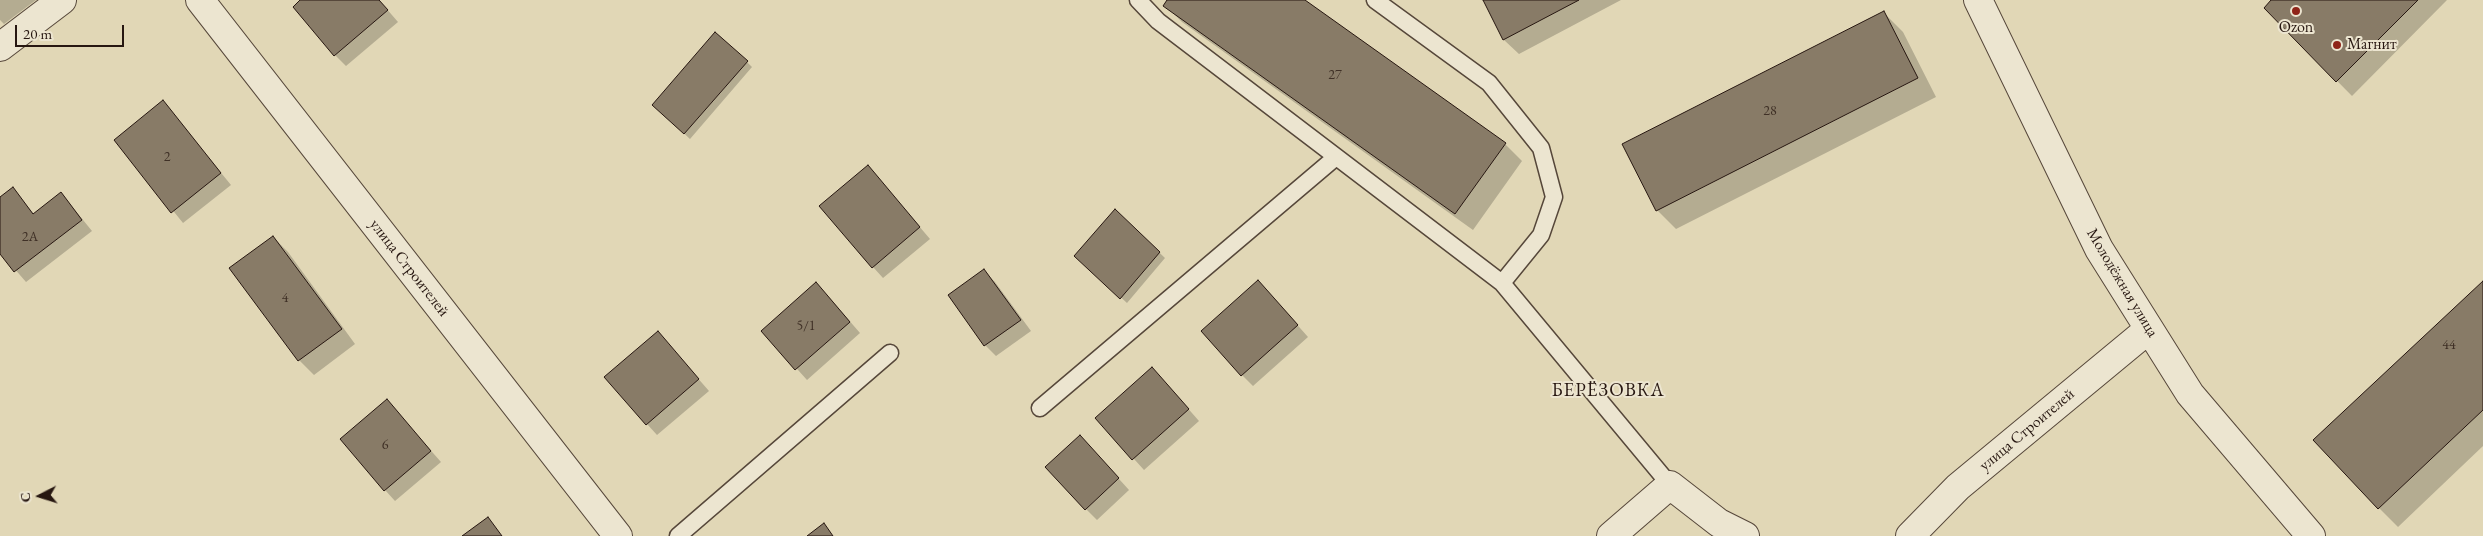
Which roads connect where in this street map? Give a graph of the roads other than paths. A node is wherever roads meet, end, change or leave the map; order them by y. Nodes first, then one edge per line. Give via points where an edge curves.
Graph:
1 (62, 0) edge
2 (200, 0) edge
3 (1138, 0) edge
4 (1375, 0) edge
5 (1978, 0) edge
6 (0, 47) edge
7 (1336, 156) junction
8 (1502, 283) junction
9 (2149, 329) junction
10 (890, 353) dead end
11 (1040, 408) dead end
12 (1670, 485) junction
13 (618, 536) edge
14 (678, 536) edge
15 (1611, 536) edge
16 (1745, 536) edge
17 (1910, 536) edge
18 (2311, 536) edge

1 - 6 street
2 - 13 street, улица Строителей
3 - 7 lane via 1158,21
4 - 8 lane via 1489,83 1541,148 1554,198 1541,235
5 - 9 street, Молодёжная улица via 2098,249
7 - 8 lane
7 - 11 lane
8 - 12 lane
9 - 17 street, улица Строителей via 1958,487
9 - 18 street, Молодёжная улица via 2190,394
10 - 14 lane
12 - 15 street
12 - 16 street via 1719,523

